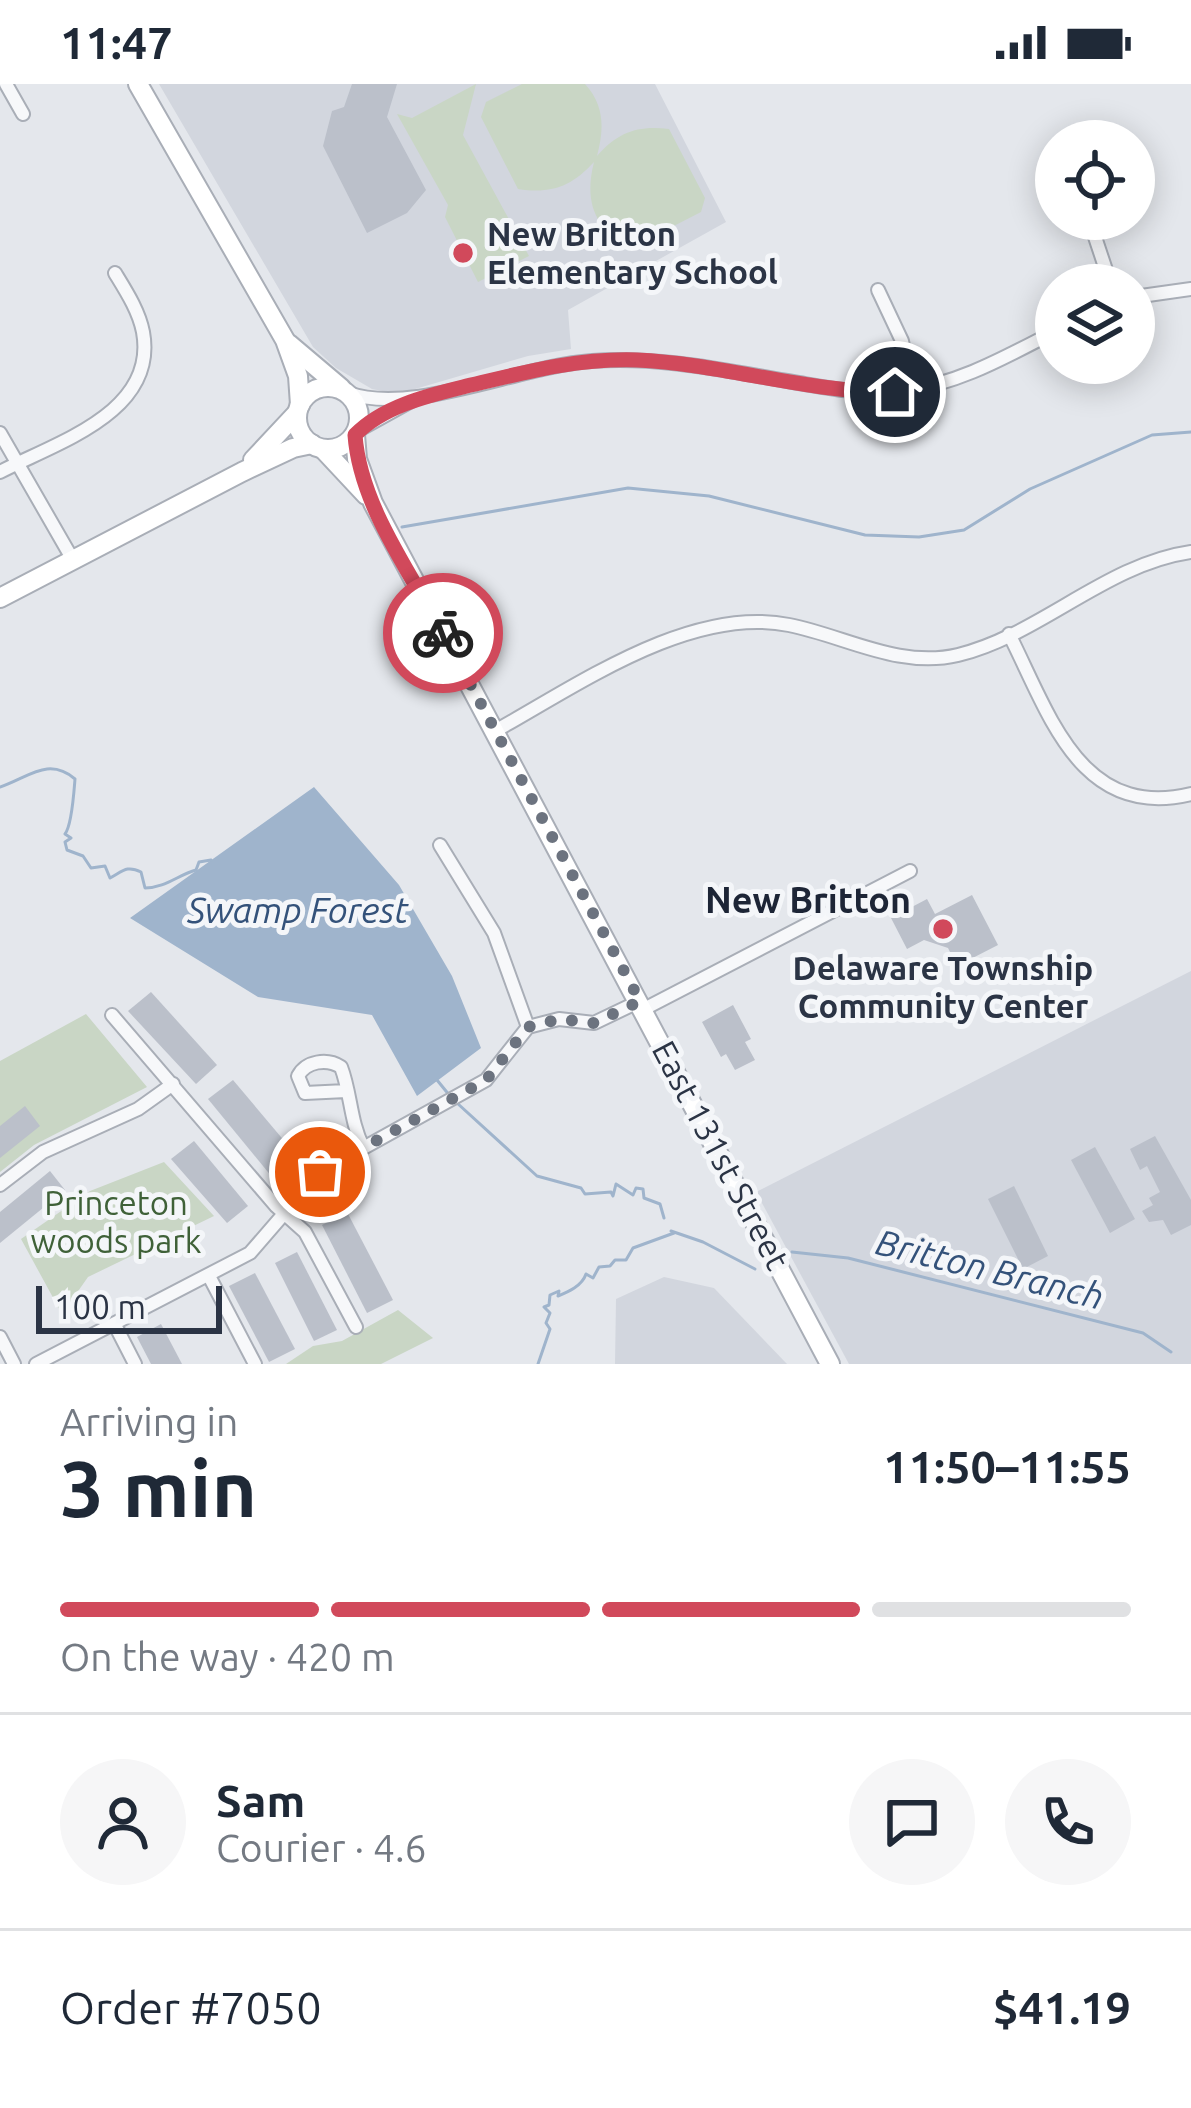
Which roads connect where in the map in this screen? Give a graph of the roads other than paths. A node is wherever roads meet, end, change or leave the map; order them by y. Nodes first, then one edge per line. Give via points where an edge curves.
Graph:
1 (7, 84) edge
2 (138, 84) edge
3 (23, 114) dead end
4 (115, 273) dead end
5 (1191, 289) edge
6 (878, 290) dead end
7 (1155, 294) edge
8 (285, 340) junction
9 (1035, 341) edge
10 (912, 390) junction
11 (345, 391) junction
12 (419, 397) junction
13 (298, 409) junction
14 (0, 433) edge
15 (356, 433) junction
16 (318, 446) junction
17 (17, 463) junction
18 (0, 472) edge
19 (242, 472) junction
20 (373, 503) junction
21 (1191, 553) edge
22 (73, 560) junction
23 (0, 598) edge
24 (1009, 634) junction
25 (495, 731) junction
26 (1191, 794) edge
27 (440, 845) dead end
28 (910, 871) dead end
29 (642, 1005) junction
30 (112, 1015) dead end
31 (528, 1027) junction
32 (173, 1084) junction
33 (346, 1091) dead end
34 (363, 1147) junction
35 (0, 1185) edge
36 (285, 1213) junction
37 (209, 1276) junction
38 (115, 1325) junction
39 (356, 1327) dead end
40 (0, 1337) edge
41 (14, 1364) edge
42 (36, 1364) edge
43 (135, 1364) edge
44 (255, 1364) edge
45 (830, 1364) edge

1 - 3 street
2 - 8 street
4 - 17 street via 143,329 144,356 131,390 108,415
5 - 7 street
6 - 10 street via 902,341
8 - 11 street
8 - 13 street via 298,376
9 - 10 street via 962,377
10 - 12 street via 866,392 615,360 516,372
11 - 12 street via 376,401
11 - 13 street via 318,388
11 - 15 street via 359,410
12 - 15 street
13 - 16 street via 303,436
13 - 19 street
14 - 17 street
15 - 16 street via 346,444
15 - 20 street, East 131st Street
16 - 19 street via 293,448
16 - 20 street, East 131st Street
17 - 18 street
17 - 22 street
19 - 22 street
20 - 25 street, East 131st Street
21 - 24 street via 1142,566
22 - 23 street
24 - 25 street via 962,654 919,658 777,623 708,626 665,640
24 - 26 street via 1084,769 1144,799
25 - 29 street, East 131st Street
27 - 31 street via 494,933
28 - 29 street
29 - 31 street via 594,1023 559,1019
29 - 45 street, East 131st Street
30 - 32 street
31 - 34 street via 474,1088
32 - 35 street via 43,1152
32 - 36 street
33 - 34 street
34 - 36 street via 320,1172
36 - 37 street via 250,1253
36 - 39 street via 305,1232
37 - 38 street
37 - 44 street
38 - 42 street
38 - 43 street
40 - 41 street

